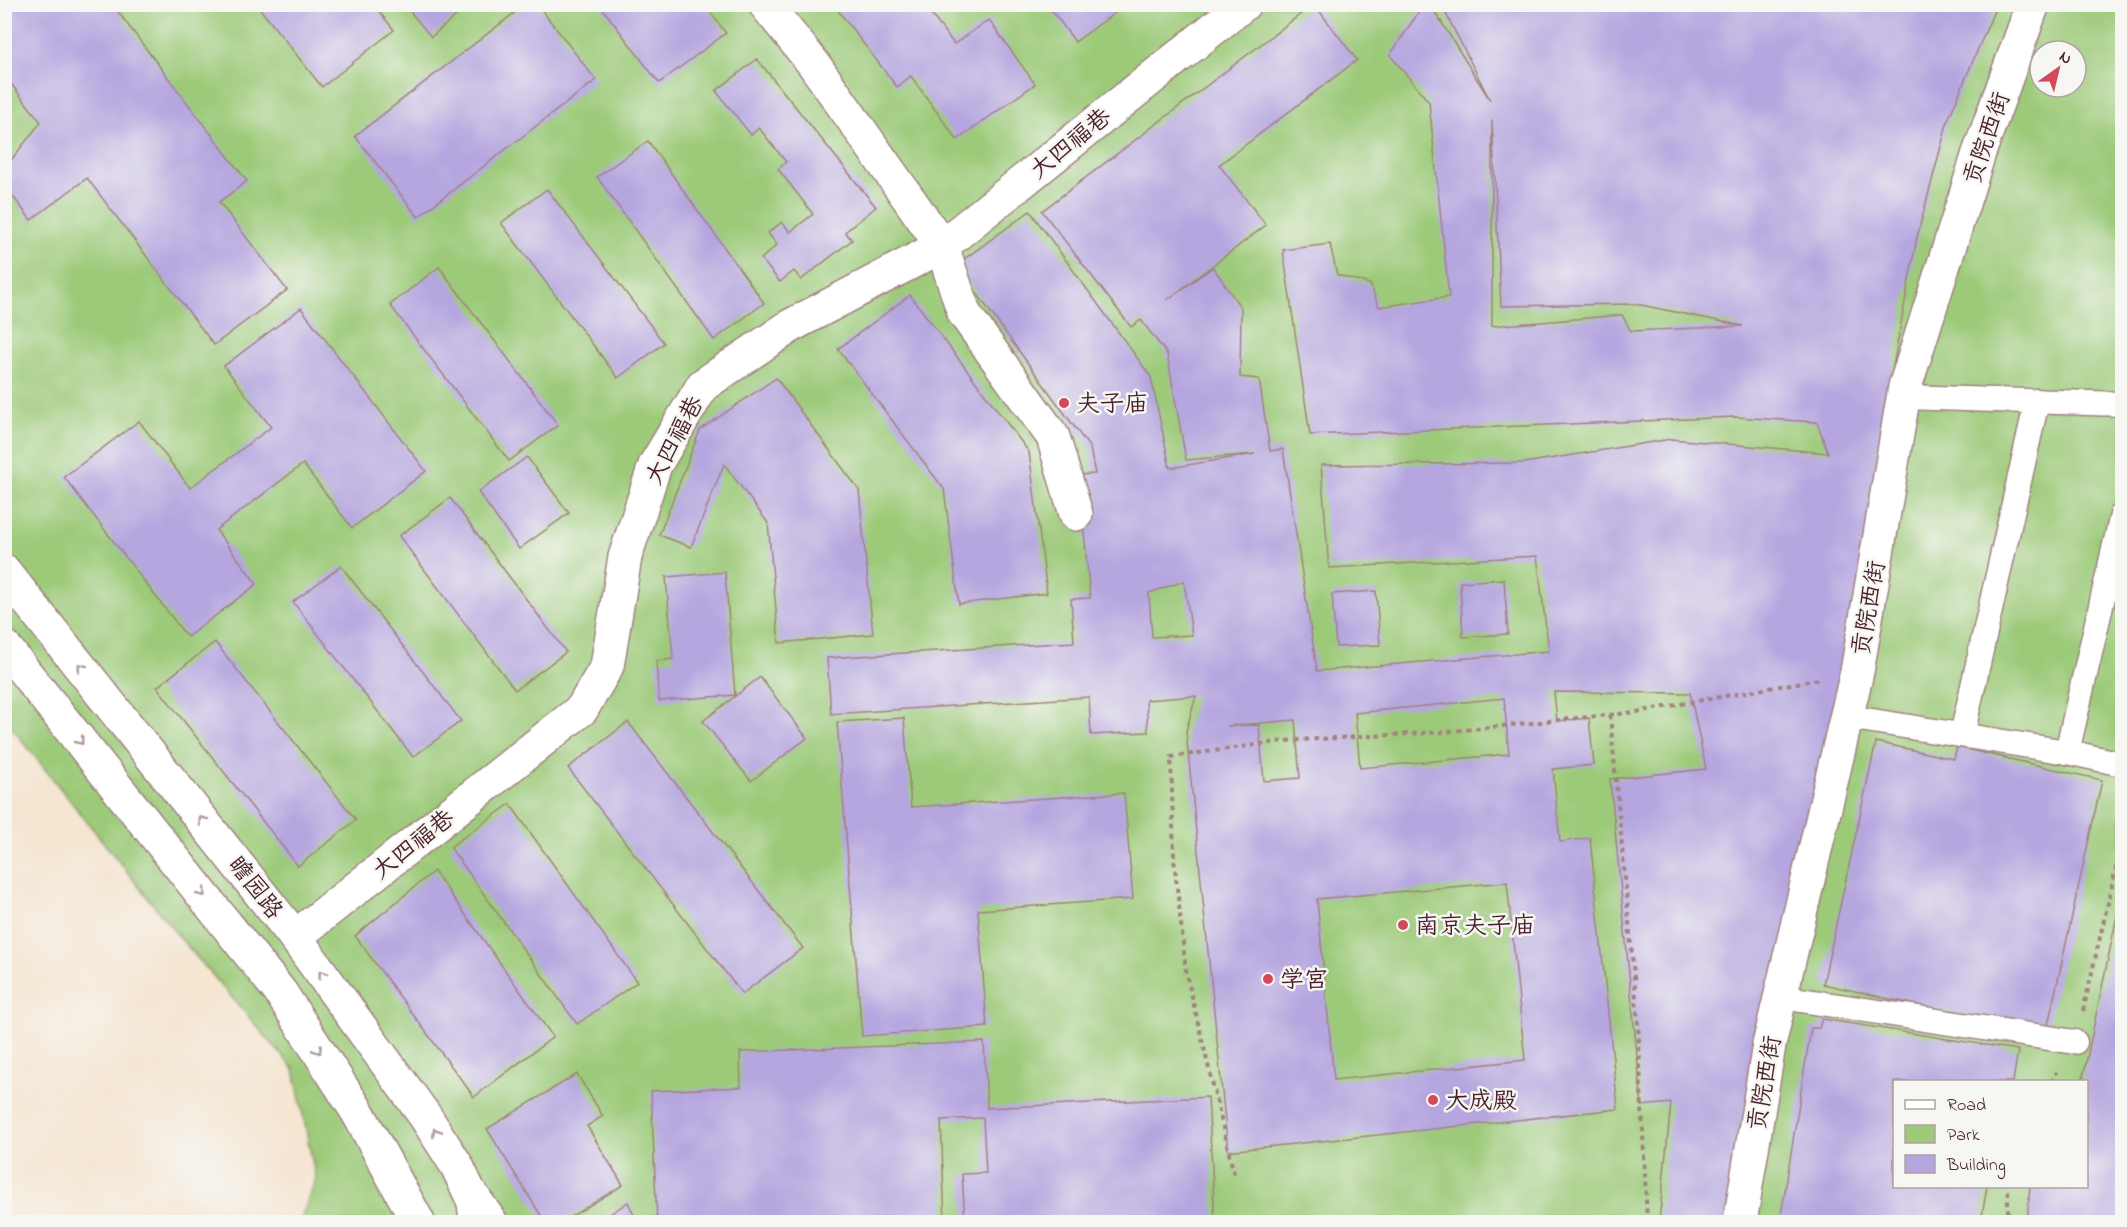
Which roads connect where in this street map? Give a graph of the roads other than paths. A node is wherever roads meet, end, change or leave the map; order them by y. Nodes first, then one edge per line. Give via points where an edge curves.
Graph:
1 (765, 4) edge
2 (1244, 4) edge
3 (2033, 4) edge
4 (942, 246) junction
5 (1904, 397) junction
6 (2037, 401) junction
7 (2122, 405) edge
8 (1076, 514) dead end
9 (2122, 515) edge
10 (4, 571) edge
11 (4, 646) edge
12 (1847, 717) junction
13 (1962, 735) junction
14 (2067, 753) junction
15 (2122, 764) edge
16 (296, 937) junction
17 (1781, 997) junction
18 (2075, 1042) road end
19 (457, 1166) junction
20 (418, 1222) edge
21 (476, 1222) edge
22 (496, 1222) edge
23 (1740, 1222) edge

1 - 4 street via 813,63
2 - 4 street, 大四福巷
3 - 5 street, 贡院西街 via 1979,153
4 - 8 street via 964,313 1053,437
4 - 16 street, 大四福巷 via 792,325 703,385 655,465 625,557 607,666 582,709
5 - 6 lane
5 - 12 street, 贡院西街
6 - 7 lane
6 - 13 lane
9 - 14 lane
16 -> 10 street, 瞻园路
11 -> 20 street, 瞻园路 via 281,993 357,1111
12 - 13 lane
12 - 17 street, 贡院西街
13 - 14 lane
14 - 15 lane
19 -> 16 street, 瞻园路
17 - 18 lane
17 - 23 street, 贡院西街 via 1769,1045
19 - 21 street, 瞻园路 via 474,1202
19 - 22 lane

